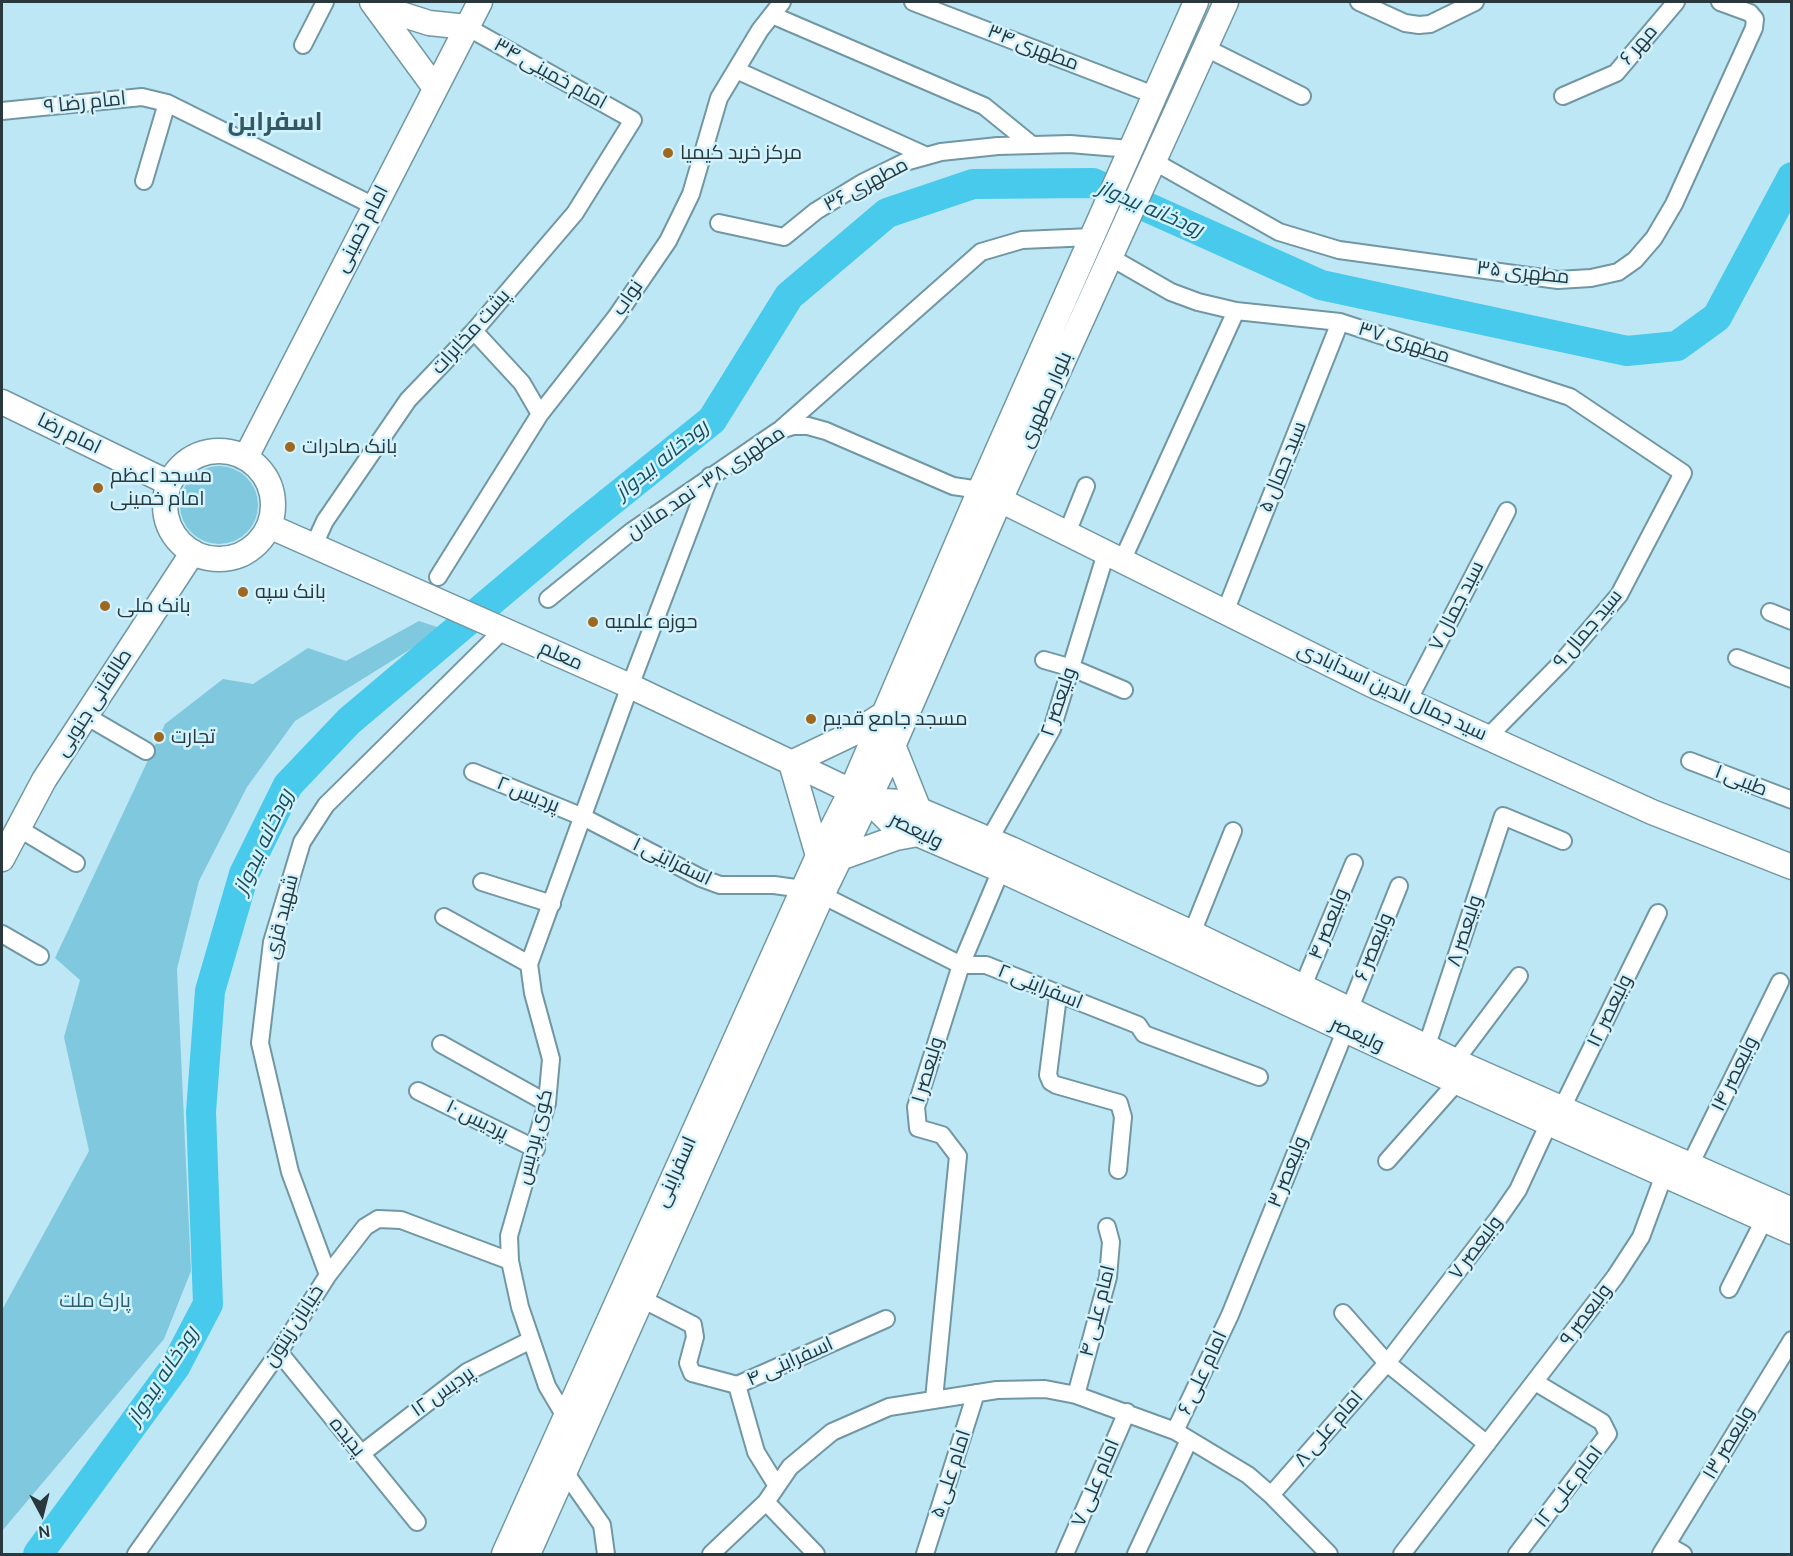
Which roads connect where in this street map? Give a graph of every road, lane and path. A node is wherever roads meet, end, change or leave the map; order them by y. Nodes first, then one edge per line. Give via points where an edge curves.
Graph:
1 (325, 2) edge
2 (480, 2) edge
3 (782, 2) edge
4 (913, 2) edge
5 (1196, 2) edge
6 (1226, 2) edge
7 (1359, 2) edge
8 (1475, 2) edge
9 (1676, 2) edge
10 (1720, 2) edge
11 (375, 4) edge
12 (772, 15) junction
13 (467, 27) junction
14 (303, 45) dead end
15 (1206, 48) junction
16 (736, 70) junction
17 (435, 88) junction
18 (1154, 95) junction
19 (1302, 96) dead end
20 (1563, 96) dead end
21 (167, 103) junction
22 (2, 111) edge
23 (633, 120) joint
24 (1032, 145) junction
25 (1128, 154) junction
26 (927, 156) junction
27 (1153, 167) junction
28 (144, 182) dead end
29 (1114, 187) junction
30 (1137, 199) junction
31 (374, 206) junction
32 (719, 223) dead end
33 (1097, 226) junction
34 (1110, 257) junction
35 (1236, 311) junction
36 (1340, 322) junction
37 (474, 331) junction
38 (2, 402) edge
39 (540, 414) junction
40 (778, 431) junction
41 (246, 457) junction
42 (1683, 473) joint
43 (710, 476) junction
44 (169, 483) junction
45 (1086, 486) dead end
46 (990, 495) junction
47 (1506, 511) dead end
48 (269, 526) junction
49 (1067, 533) junction
50 (313, 547) junction
51 (193, 552) junction
52 (1114, 557) junction
53 (438, 577) dead end
54 (548, 599) dead end
55 (1225, 612) junction
56 (1770, 612) dead end
57 (1791, 621) edge
58 (503, 630) junction
59 (1737, 658) dead end
60 (1044, 660) dead end
61 (1072, 668) junction
62 (1791, 680) edge
63 (630, 686) junction
64 (1124, 690) dead end
65 (1408, 701) junction
66 (882, 715) junction
67 (86, 716) junction
68 (1488, 737) junction
69 (893, 746) junction
70 (146, 751) dead end
71 (1690, 761) dead end
72 (791, 763) junction
73 (473, 772) dead end
74 (860, 795) junction
75 (1791, 800) edge
76 (919, 810) junction
77 (583, 817) junction
78 (18, 828) junction
79 (1233, 831) dead end
80 (918, 834) junction
81 (989, 840) junction
82 (1563, 841) dead end
83 (829, 857) junction
84 (2, 859) edge
85 (1006, 859) junction
86 (76, 863) dead end
87 (1354, 863) dead end
88 (1791, 867) edge
89 (482, 882) dead end
90 (1399, 885) dead end
91 (812, 892) junction
92 (552, 904) junction
93 (1658, 913) dead end
94 (444, 917) dead end
95 (1192, 933) junction
96 (2, 934) edge
97 (39, 956) dead end
98 (529, 964) junction
99 (961, 965) junction
100 (1519, 976) dead end
101 (1780, 982) dead end
102 (772, 984) junction
103 (1303, 986) junction
104 (1058, 996) junction
105 (1348, 1019) junction
106 (441, 1044) dead end
107 (1427, 1046) junction
108 (1460, 1069) junction
109 (1259, 1077) dead end
110 (418, 1091) dead end
111 (547, 1103) junction
112 (1556, 1115) junction
113 (536, 1149) junction
114 (1387, 1161) dead end
115 (1690, 1165) junction
116 (1118, 1170) dead end
117 (1664, 1175) junction
118 (1791, 1210) edge
119 (1764, 1220) junction
120 (1107, 1227) dead end
121 (1791, 1232) edge
122 (510, 1261) junction
123 (328, 1275) junction
124 (1729, 1289) dead end
125 (642, 1299) junction
126 (1343, 1313) dead end
127 (1230, 1315) joint
128 (886, 1319) dead end
129 (531, 1340) junction
130 (1791, 1340) edge
131 (279, 1352) junction
132 (1387, 1363) junction
133 (1535, 1382) junction
134 (736, 1385) junction
135 (976, 1393) junction
136 (1076, 1395) junction
137 (934, 1400) junction
138 (1127, 1412) junction
139 (566, 1418) junction
140 (1182, 1435) junction
141 (1487, 1444) junction
142 (361, 1454) junction
143 (565, 1472) junction
144 (777, 1485) junction
145 (1271, 1495) junction
146 (766, 1502) junction
147 (163, 1518) junction
148 (417, 1522) dead end
149 (509, 1545) edge
150 (1664, 1550) edge
151 (136, 1554) edge
152 (152, 1554) edge
153 (493, 1554) edge
154 (528, 1554) edge
155 (606, 1554) edge
156 (711, 1554) edge
157 (816, 1554) edge
158 (925, 1554) edge
159 (1065, 1554) edge
160 (1136, 1554) edge
161 (1329, 1554) edge
162 (1402, 1554) edge
163 (1517, 1554) edge
164 (1683, 1554) edge

1 - 14 street
2 - 13 main road, امام خمینی
3 - 12 street, نواب
4 - 18 street, مطهری ۳۴
5 - 18 main road, بلوار مطهری
6 - 15 main road, بلوار مطهری
7 - 8 street via 1405,23 1419,25 1430,24
9 - 20 street, مهر ۶ via 1616,73
10 - 27 street, مطهری ۳۵ via 1750,13 1755,20 1754,28 1674,204 1654,238 1618,272 1558,280 1339,250 1279,232
11 - 13 main road via 429,23
11 - 17 main road
12 - 16 street, نواب
12 - 24 street via 984,106
13 - 17 main road, امام خمینی
13 - 23 street, امام خمینی ۳۴
15 - 19 street
15 - 27 main road, بلوار مطهری
16 - 26 street
16 - 39 street, نواب via 719,98 691,194 668,241 616,317
17 - 31 main road, امام خمینی
18 - 25 main road, بلوار مطهری
21 - 22 street, امام رضا ۹ via 142,97
21 - 28 street
21 - 31 street, امام رضا ۹
23 - 37 street, پشت مخابرات via 575,213
24 - 25 street, مطهری ۳۶ via 1070,144
24 - 26 street, مطهری ۳۶
25 - 29 main road, بلوار مطهری
26 - 32 street, مطهری ۳۶ via 862,183 816,211 784,237
27 - 30 main road, بلوار مطهری
29 - 30 main road
29 - 33 main road, بلوار مطهری
30 - 34 main road, بلوار مطهری
31 - 41 main road, امام خمینی
33 - 40 street via 981,252
33 - 46 main road, بلوار مطهری
34 - 35 street, مطهری ۳۷ via 1171,292
34 - 46 main road, بلوار مطهری
35 - 36 street, مطهری ۳۷
35 - 52 street, ولیعصر ۲
36 - 42 street, مطهری ۳۷ via 1570,397
36 - 55 street, سید جمال ۵
37 - 39 street via 522,383
37 - 50 street, پشت مخابرات via 408,400 325,521
38 - 44 main road, امام رضا
39 - 53 street, نواب
40 - 43 street, مطهری ۳۸- نمد مالان
40 - 46 street, مطهری ۳۸- نمد مالان via 808,426 826,431 953,486
41 - 44 main road via 211,451 179,468
41 - 48 main road via 258,467 270,488 273,511
42 - 68 street, سید جمال ۹ via 1619,595 1561,663
43 - 54 street, مطهری ۳۸- نمد مالان via 632,531
43 - 63 street, کوی پردیس
44 - 51 main road via 165,498 171,529
45 - 49 street
46 - 49 main road, سید جمال الدین اسدآبادی
46 - 66 main road, بلوار مطهری
46 - 69 main road, بلوار مطهری
47 - 65 street, سید جمال ۷
48 - 50 main road, معلم
48 - 51 main road via 259,541 236,555 210,558
49 - 52 main road, سید جمال الدین اسدآبادی
50 - 58 main road, معلم
51 - 67 main road, طالقانی جنوبی
52 - 55 main road, سید جمال الدین اسدآبادی
52 - 61 street, ولیعصر ۲
55 - 65 main road, سید جمال الدین اسدآبادی
56 - 57 street
58 - 63 main road, معلم
58 - 123 street, شهید قزی via 326,805 302,842 272,942 260,1043 290,1172
59 - 62 street
60 - 61 street
61 - 64 street
61 - 81 street, ولیعصر ۲ via 1053,729
63 - 72 main road, معلم
63 - 77 street, کوی پردیس
65 - 68 main road, سید جمال الدین اسدآبادی
66 - 72 main road
66 - 74 main road, بلوار مطهری
67 - 70 street
67 - 78 main road, طالقانی جنوبی
68 - 88 main road, سید جمال الدین اسدآبادی via 1652,812
69 - 74 main road, بلوار مطهری
69 - 76 main road
71 - 75 street, طیبی ۱
72 - 74 main road, معلم
72 - 83 main road
73 - 77 street, پردیس ۲
74 - 76 main road, ولیعصر via 901,802
74 - 80 main road, ولیعصر via 890,822
74 - 83 main road, اسفراینی
76 - 81 main road, ولیعصر
77 - 91 street, اسفراینی ۱ via 720,885 774,885
77 - 92 street, کوی پردیس
78 - 84 main road, طالقانی جنوبی
78 - 86 street
79 - 95 street
80 - 83 main road
80 - 85 main road, ولیعصر
81 - 85 main road, ولیعصر
82 - 107 street, ولیعصر ۸ via 1503,816
83 - 91 main road, اسفراینی
85 - 95 main road, ولیعصر
85 - 99 street, ولیعصر ۱
85 - 105 main road, ولیعصر
87 - 103 street, ولیعصر ۴
89 - 92 street
90 - 105 street, ولیعصر ۶
91 - 99 street, اسفراینی ۲
91 - 102 main road, اسفراینی
92 - 98 street, کوی پردیس
93 - 112 street, ولیعصر ۱۲
94 - 98 street
95 - 103 main road, ولیعصر
96 - 97 street
98 - 111 street, کوی پردیس via 551,1059
99 - 104 street, اسفراینی ۲ via 986,965
99 - 137 street, ولیعصر ۱ via 916,1107 918,1128 942,1135 958,1156
100 - 108 street
101 - 115 street, ولیعصر ۱۴
102 - 125 main road, اسفراینی
102 - 139 main road, اسفراینی
103 - 105 main road, ولیعصر
104 - 109 street, اسفراینی ۲ via 1138,1025 1144,1034
104 - 116 street via 1050,1082 1119,1103 1123,1117
105 - 107 main road, ولیعصر
105 - 108 main road, ولیعصر
105 - 127 street, ولیعصر ۳
106 - 111 street
107 - 108 main road, ولیعصر
108 - 112 main road, ولیعصر
108 - 114 street
110 - 113 street, پردیس ۱۰
111 - 113 street, کوی پردیس
112 - 115 main road, ولیعصر
112 - 117 main road, ولیعصر
112 - 132 street, ولیعصر ۷ via 1518,1190
113 - 122 street, کوی پردیس via 515,1210 509,1236
115 - 118 main road, ولیعصر
117 - 119 main road, ولیعصر
117 - 133 street, ولیعصر ۹ via 1641,1236 1615,1277
119 - 121 main road, ولیعصر
119 - 124 street
120 - 136 street, امام علی ۴ via 1112,1249 1108,1277
122 - 123 street, خیابان زیتون via 388,1218 365,1227
122 - 129 street, کوی پردیس
123 - 131 street, خیابان زیتون
125 - 134 street, اسفراینی ۴ via 693,1325 688,1363 692,1373
125 - 143 main road, اسفراینی
126 - 132 street
127 - 140 street, امام علی ۶
128 - 134 street, اسفراینی ۴
129 - 139 street, کوی پردیس via 547,1386
129 - 142 street, پردیس ۱۲ via 467,1372
130 - 150 street, ولیعصر ۱۳
131 - 142 street, پدیده
131 - 147 street, خیابان زیتون
132 - 141 street
132 - 145 street, امام علی ۸
133 - 141 street, ولیعصر ۹
133 - 163 street, امام علی ۱۲ via 1602,1422 1608,1434
134 - 144 street via 756,1452
135 - 136 street via 1045,1389
135 - 137 street
135 - 158 street, امام علی ۵
136 - 138 street
137 - 144 street via 889,1407 832,1432 790,1467
138 - 140 street
138 - 159 street, امام علی ۷
139 - 149 main road, اسفراینی
140 - 145 street via 1248,1475
140 - 160 street, امام علی ۶
141 - 162 street, ولیعصر ۹
142 - 148 street, پدیده
143 - 154 main road, اسفراینی
143 - 155 street via 602,1525
144 - 146 street
145 - 161 street
146 - 156 street
146 - 157 street
147 - 151 street, خیابان زیتون
147 - 152 street
149 - 153 street
150 - 164 street

